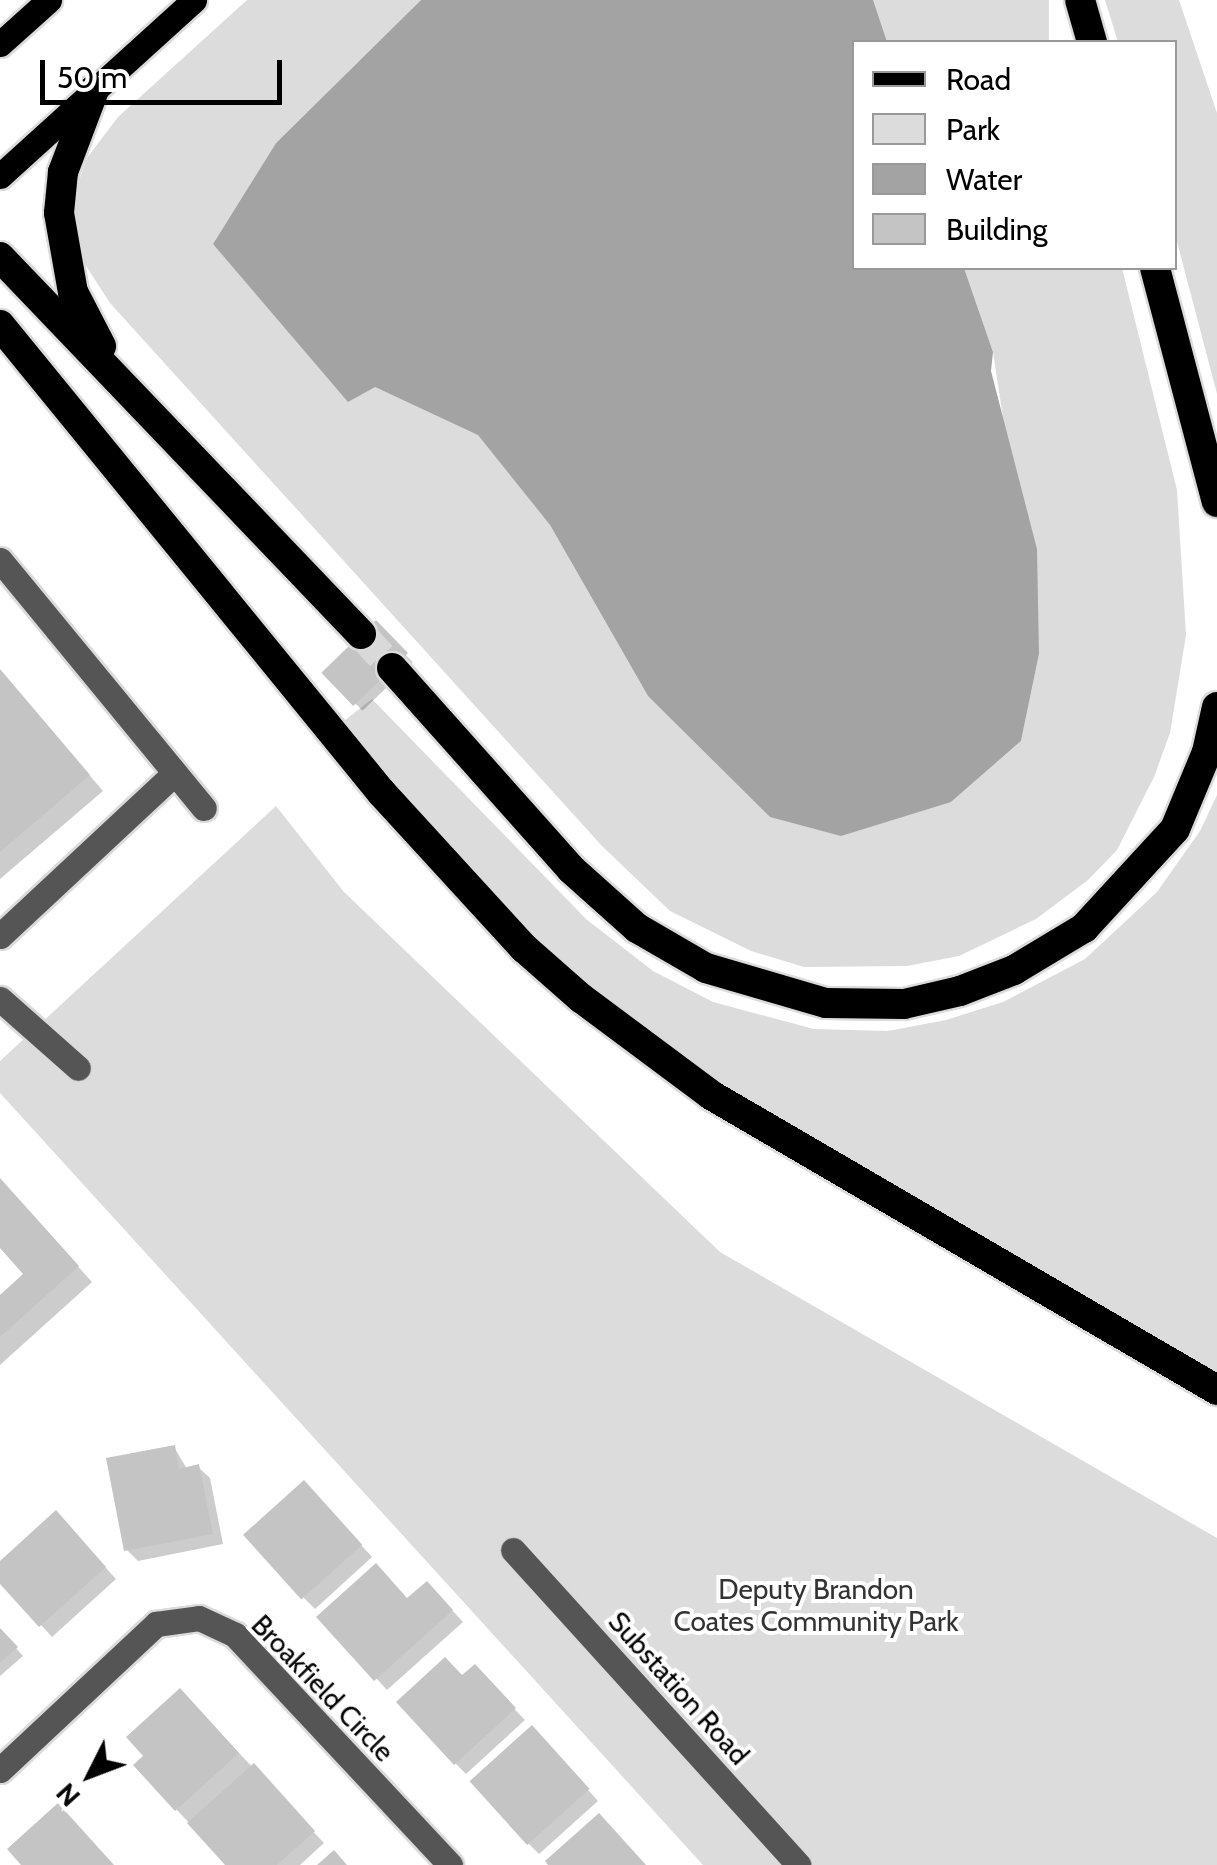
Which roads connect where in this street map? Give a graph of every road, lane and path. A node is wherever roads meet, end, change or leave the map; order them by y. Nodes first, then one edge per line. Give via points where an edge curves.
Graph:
1 (49, 0) edge
2 (194, 0) edge
3 (1080, 0) edge
4 (1091, 40) edge
5 (0, 44) edge
6 (94, 90) junction
7 (0, 176) edge
8 (0, 256) edge
9 (1157, 270) edge
10 (0, 325) edge
11 (0, 354) edge
12 (116, 376) junction
13 (44, 382) junction
14 (1217, 502) edge
15 (0, 560) edge
16 (361, 634) tunnel mouth
17 (392, 668) tunnel mouth
18 (1217, 706) edge
19 (175, 773) junction
20 (204, 808) dead end
21 (0, 936) edge
22 (0, 999) edge
23 (78, 1068) dead end
24 (1217, 1390) edge
25 (514, 1550) dead end
26 (0, 1770) edge
27 (450, 1865) edge
28 (799, 1865) edge

1 - 5 main road
2 - 6 main road
3 - 4 highway
6 - 7 main road
6 - 12 highway via 64,172 59,213 74,292
8 - 12 highway
9 - 14 highway
10 - 13 highway
11 - 13 highway
12 - 16 highway
13 - 24 highway via 380,792 524,948 581,998 711,1095
15 - 19 street
17 - 18 highway via 572,869 637,928 706,968 826,1002 904,1004 960,991 1014,970 1084,928 1174,829 1207,752
19 - 20 street
19 - 21 street
22 - 23 street
25 - 28 street, Substation Road
26 - 27 street, Broakfield Circle via 156,1624 199,1618 236,1635

